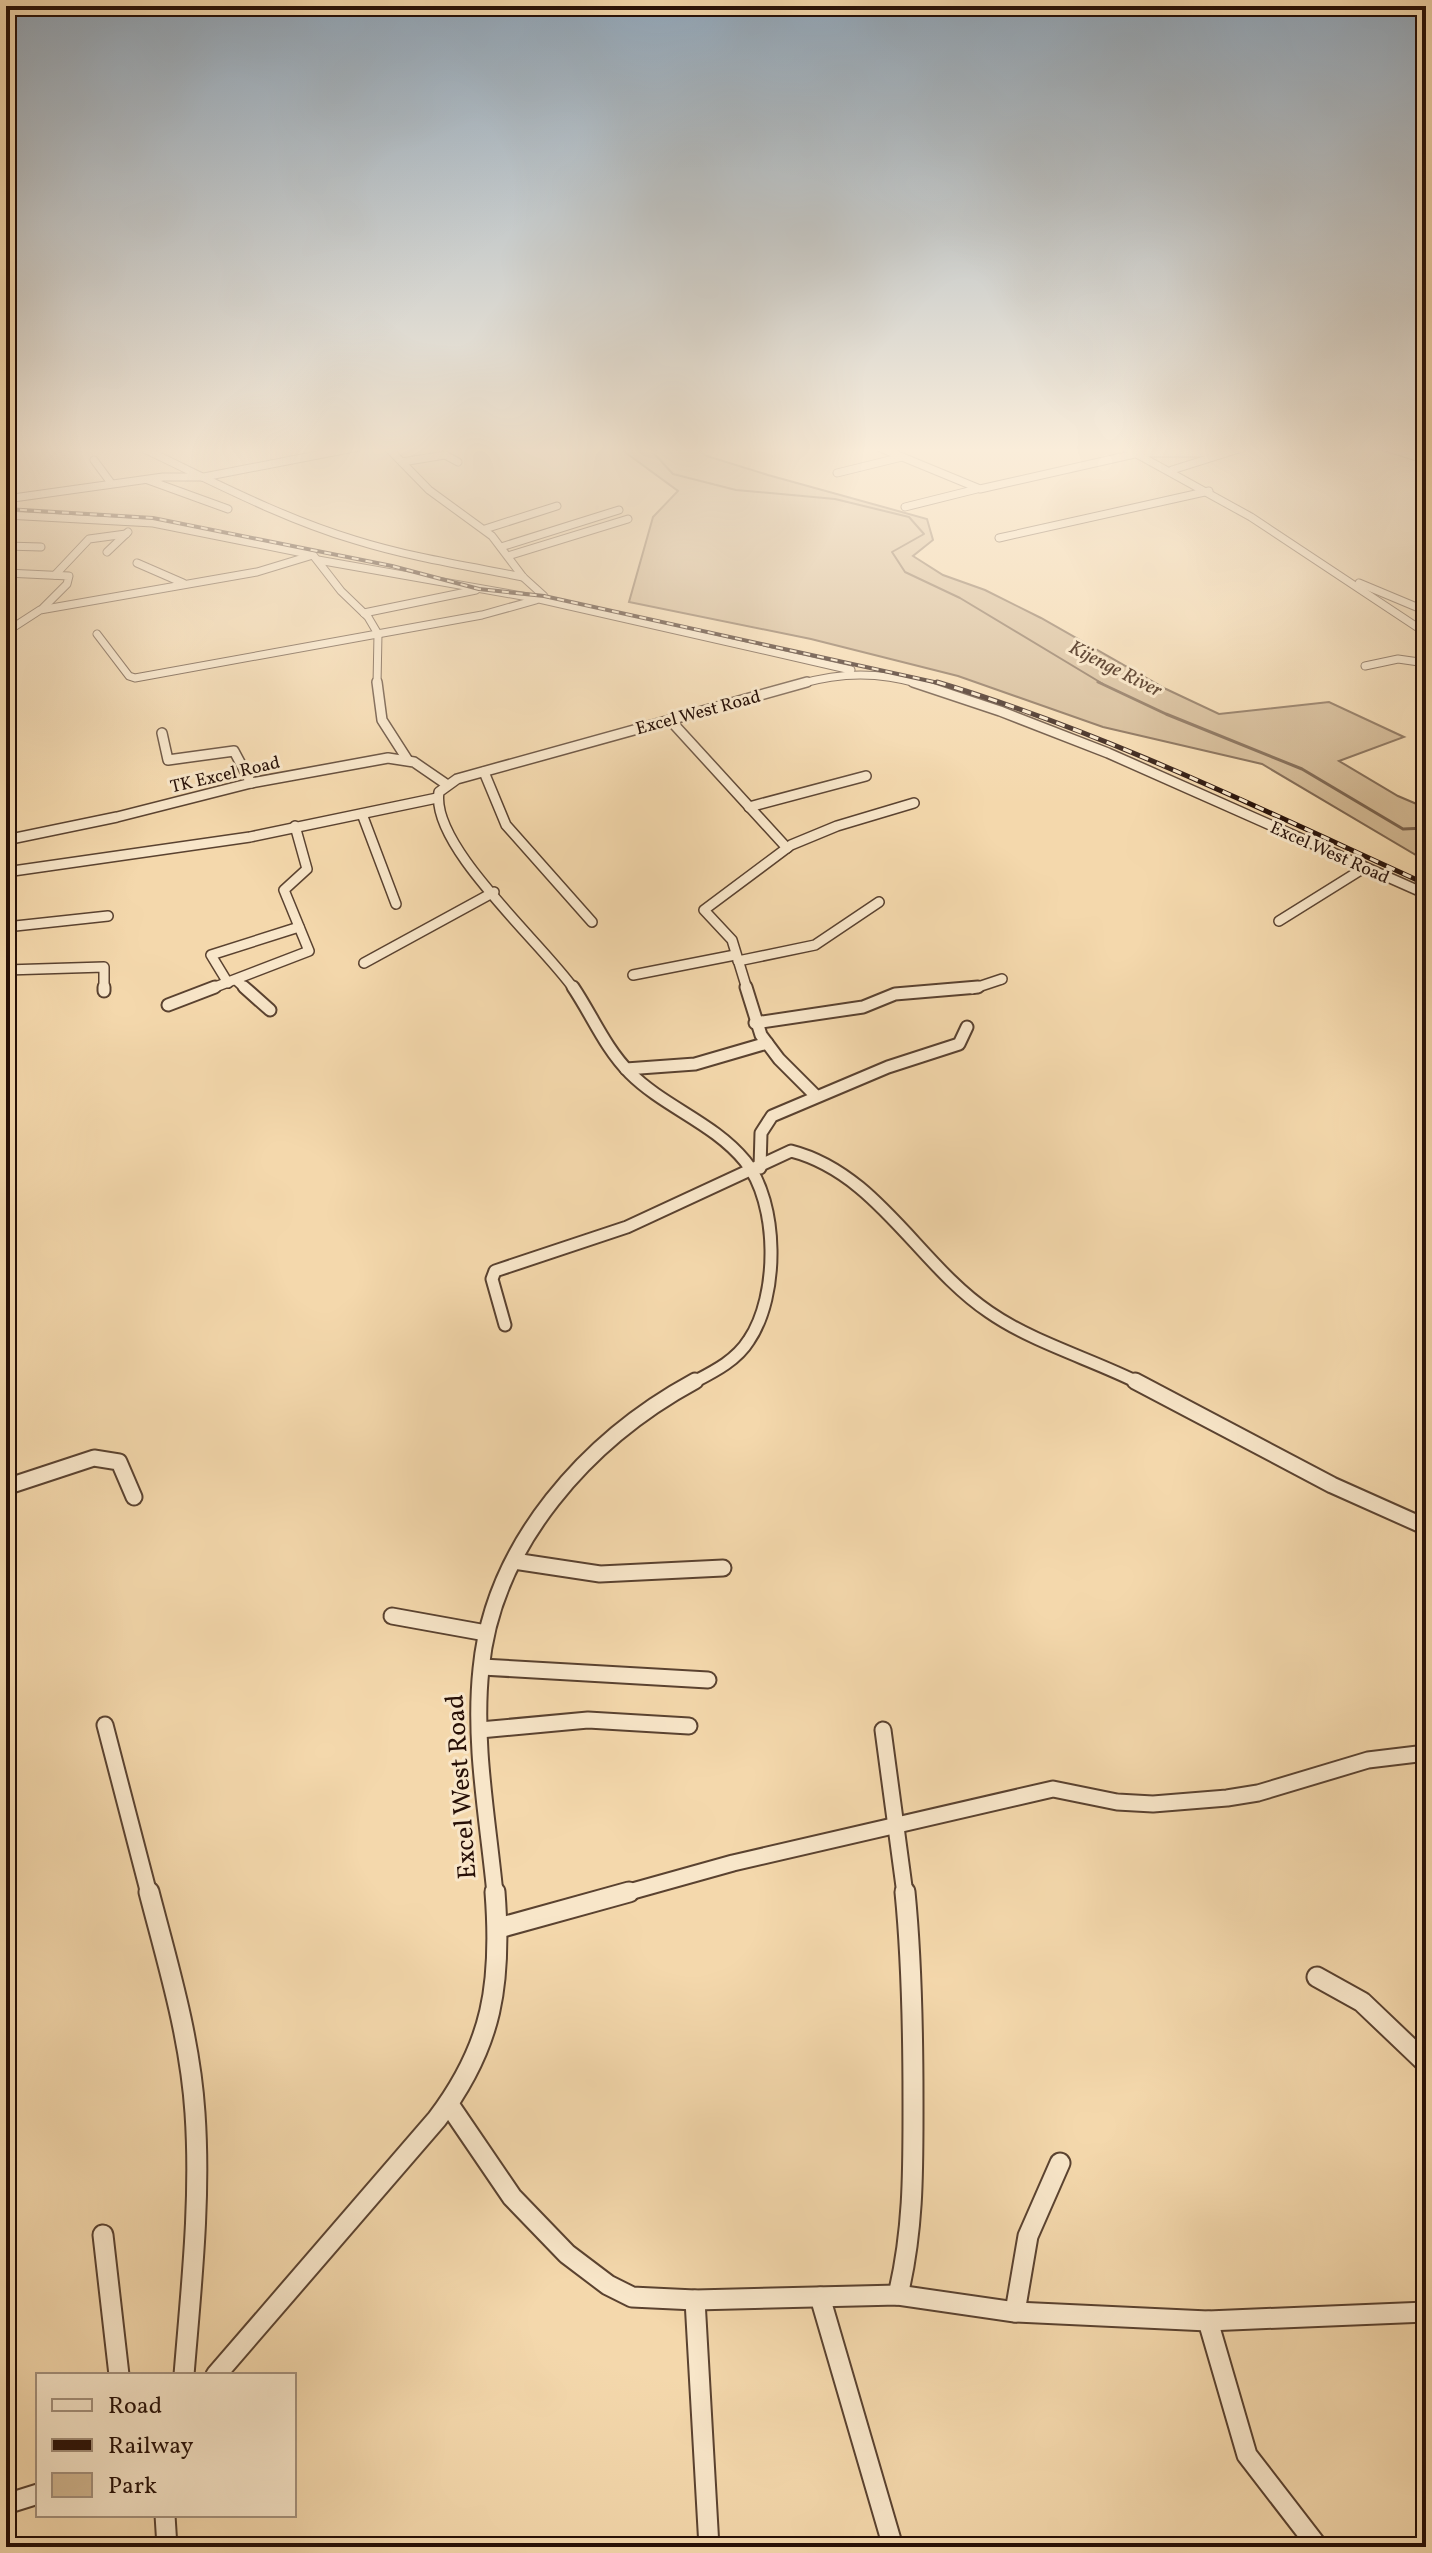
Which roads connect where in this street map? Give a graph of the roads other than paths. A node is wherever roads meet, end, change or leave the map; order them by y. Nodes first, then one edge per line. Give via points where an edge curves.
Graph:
1 (63, 566) edge
2 (144, 566) edge
3 (282, 566) edge
4 (323, 566) edge
5 (363, 566) edge
6 (471, 566) edge
7 (515, 566) edge
8 (1323, 566) edge
9 (1330, 571) junction
10 (6, 573) edge
11 (55, 575) junction
12 (523, 577) junction
13 (183, 583) junction
14 (479, 589) junction
15 (542, 597) junction
16 (40, 610) junction
17 (1426, 611) edge
18 (364, 613) junction
19 (6, 632) edge
20 (1426, 633) edge
21 (97, 634) dead end
22 (378, 634) junction
23 (1426, 663) edge
24 (1365, 666) dead end
25 (858, 672) junction
26 (670, 720) junction
27 (162, 733) dead end
28 (407, 759) junction
29 (484, 772) junction
30 (866, 776) dead end
31 (251, 783) junction
32 (446, 784) junction
33 (437, 798) junction
34 (914, 803) dead end
35 (749, 807) junction
36 (362, 814) junction
37 (295, 826) junction
38 (6, 840) edge
39 (787, 848) junction
40 (1364, 868) junction
41 (6, 872) edge
42 (494, 892) junction
43 (1426, 894) edge
44 (879, 902) dead end
45 (396, 904) dead end
46 (108, 916) dead end
47 (1279, 921) dead end
48 (592, 922) dead end
49 (6, 927) edge
50 (299, 927) junction
51 (737, 958) junction
52 (364, 963) dead end
53 (6, 970) edge
54 (633, 975) dead end
55 (1002, 979) dead end
56 (232, 981) junction
57 (104, 991) dead end
58 (168, 1005) dead end
59 (270, 1010) dead end
60 (755, 1023) junction
61 (967, 1027) dead end
62 (767, 1043) junction
63 (626, 1069) junction
64 (816, 1096) junction
65 (757, 1169) junction
66 (505, 1325) dead end
67 (6, 1487) edge
68 (134, 1497) dead end
69 (1426, 1527) edge
70 (514, 1561) junction
71 (723, 1568) dead end
72 (392, 1616) dead end
73 (486, 1633) junction
74 (482, 1667) junction
75 (708, 1680) dead end
76 (105, 1725) dead end
77 (689, 1726) dead end
78 (480, 1730) junction
79 (883, 1730) dead end
80 (1426, 1753) edge
81 (898, 1827) junction
82 (499, 1928) junction
83 (1317, 1977) dead end
84 (1426, 2063) edge
85 (450, 2106) junction
86 (1060, 2163) dead end
87 (103, 2235) dead end
88 (898, 2295) junction
89 (820, 2297) junction
90 (695, 2300) junction
91 (1015, 2312) junction
92 (1426, 2312) edge
93 (1208, 2321) junction
94 (119, 2373) edge
95 (184, 2373) edge
96 (218, 2373) edge
97 (36, 2495) edge
98 (6, 2504) edge
99 (165, 2517) edge
100 (167, 2547) edge
101 (709, 2547) edge
102 (893, 2547) edge
103 (1318, 2547) edge

1 - 11 street
2 - 13 street
3 - 13 street
4 - 18 street
5 - 14 street
6 - 12 street
7 - 12 street
8 - 9 street
9 - 17 street
9 - 20 street
10 - 11 street
11 - 16 street via 70,579
12 - 15 street
13 - 16 street
14 - 15 street
14 - 18 street
15 - 22 street via 482,615
15 - 25 street
16 - 19 street
18 - 22 street
21 - 22 street via 135,678
22 - 28 street via 382,720
23 - 24 street via 1398,659
25 - 26 street, Excel West Road
25 - 40 street, Excel West Road via 968,699 1077,739
26 - 29 street, Excel West Road
26 - 35 street
27 - 31 street via 168,760 234,751
28 - 31 street, TK Excel Road via 363,761
28 - 32 street
29 - 32 street, Excel West Road
29 - 48 street via 506,825
30 - 35 street
31 - 38 street, TK Excel Road
32 - 33 street
33 - 36 street
33 - 42 street, Excel West Road via 448,834
34 - 39 street
35 - 39 street
36 - 37 street
36 - 45 street
37 - 41 street
37 - 50 street via 307,869 284,890
39 - 51 street via 704,910 729,936
40 - 43 street, Excel West Road
40 - 47 street
42 - 52 street
42 - 63 street, Excel West Road via 564,975
44 - 51 street via 815,945
46 - 49 street
50 - 56 street via 309,948 305,955
50 - 56 street via 211,955
51 - 54 street
51 - 60 street
53 - 57 street via 104,967
55 - 60 street via 971,989 895,994 863,1007
56 - 58 street
56 - 59 street
60 - 62 street
61 - 64 street via 959,1044
62 - 63 street via 695,1064
62 - 64 street
63 - 65 street, Excel West Road
64 - 65 street via 768,1119
65 - 66 street via 624,1228 495,1271 491,1276
65 - 69 street via 787,1151 812,1157 870,1197 960,1289 993,1315
65 - 70 street, Excel West Road via 771,1238 766,1291 751,1339 727,1363 664,1401 601,1449 530,1529
67 - 68 street via 107,1458 119,1462
70 - 71 street via 600,1574
70 - 73 street, Excel West Road
72 - 73 street
73 - 74 street, Excel West Road
74 - 75 street
74 - 78 street, Excel West Road
76 - 95 street via 183,2021 195,2110 198,2192
77 - 78 street via 588,1720
78 - 82 street, Excel West Road
79 - 81 street
80 - 81 street via 1368,1760 1227,1798 1153,1804 1053,1789
81 - 82 street via 733,1863
81 - 88 street via 913,1968 915,2095 912,2218
82 - 85 street, Excel West Road via 494,2001 486,2032
83 - 84 street via 1362,2002
85 - 90 street via 512,2197 567,2254 632,2297
85 - 96 street, Excel West Road
86 - 91 street via 1028,2236
87 - 94 street
88 - 89 street
88 - 91 street
89 - 90 street
89 - 102 street
90 - 101 street
91 - 93 street
92 - 93 street
93 - 103 street via 1247,2455
97 - 98 street
99 - 100 street

